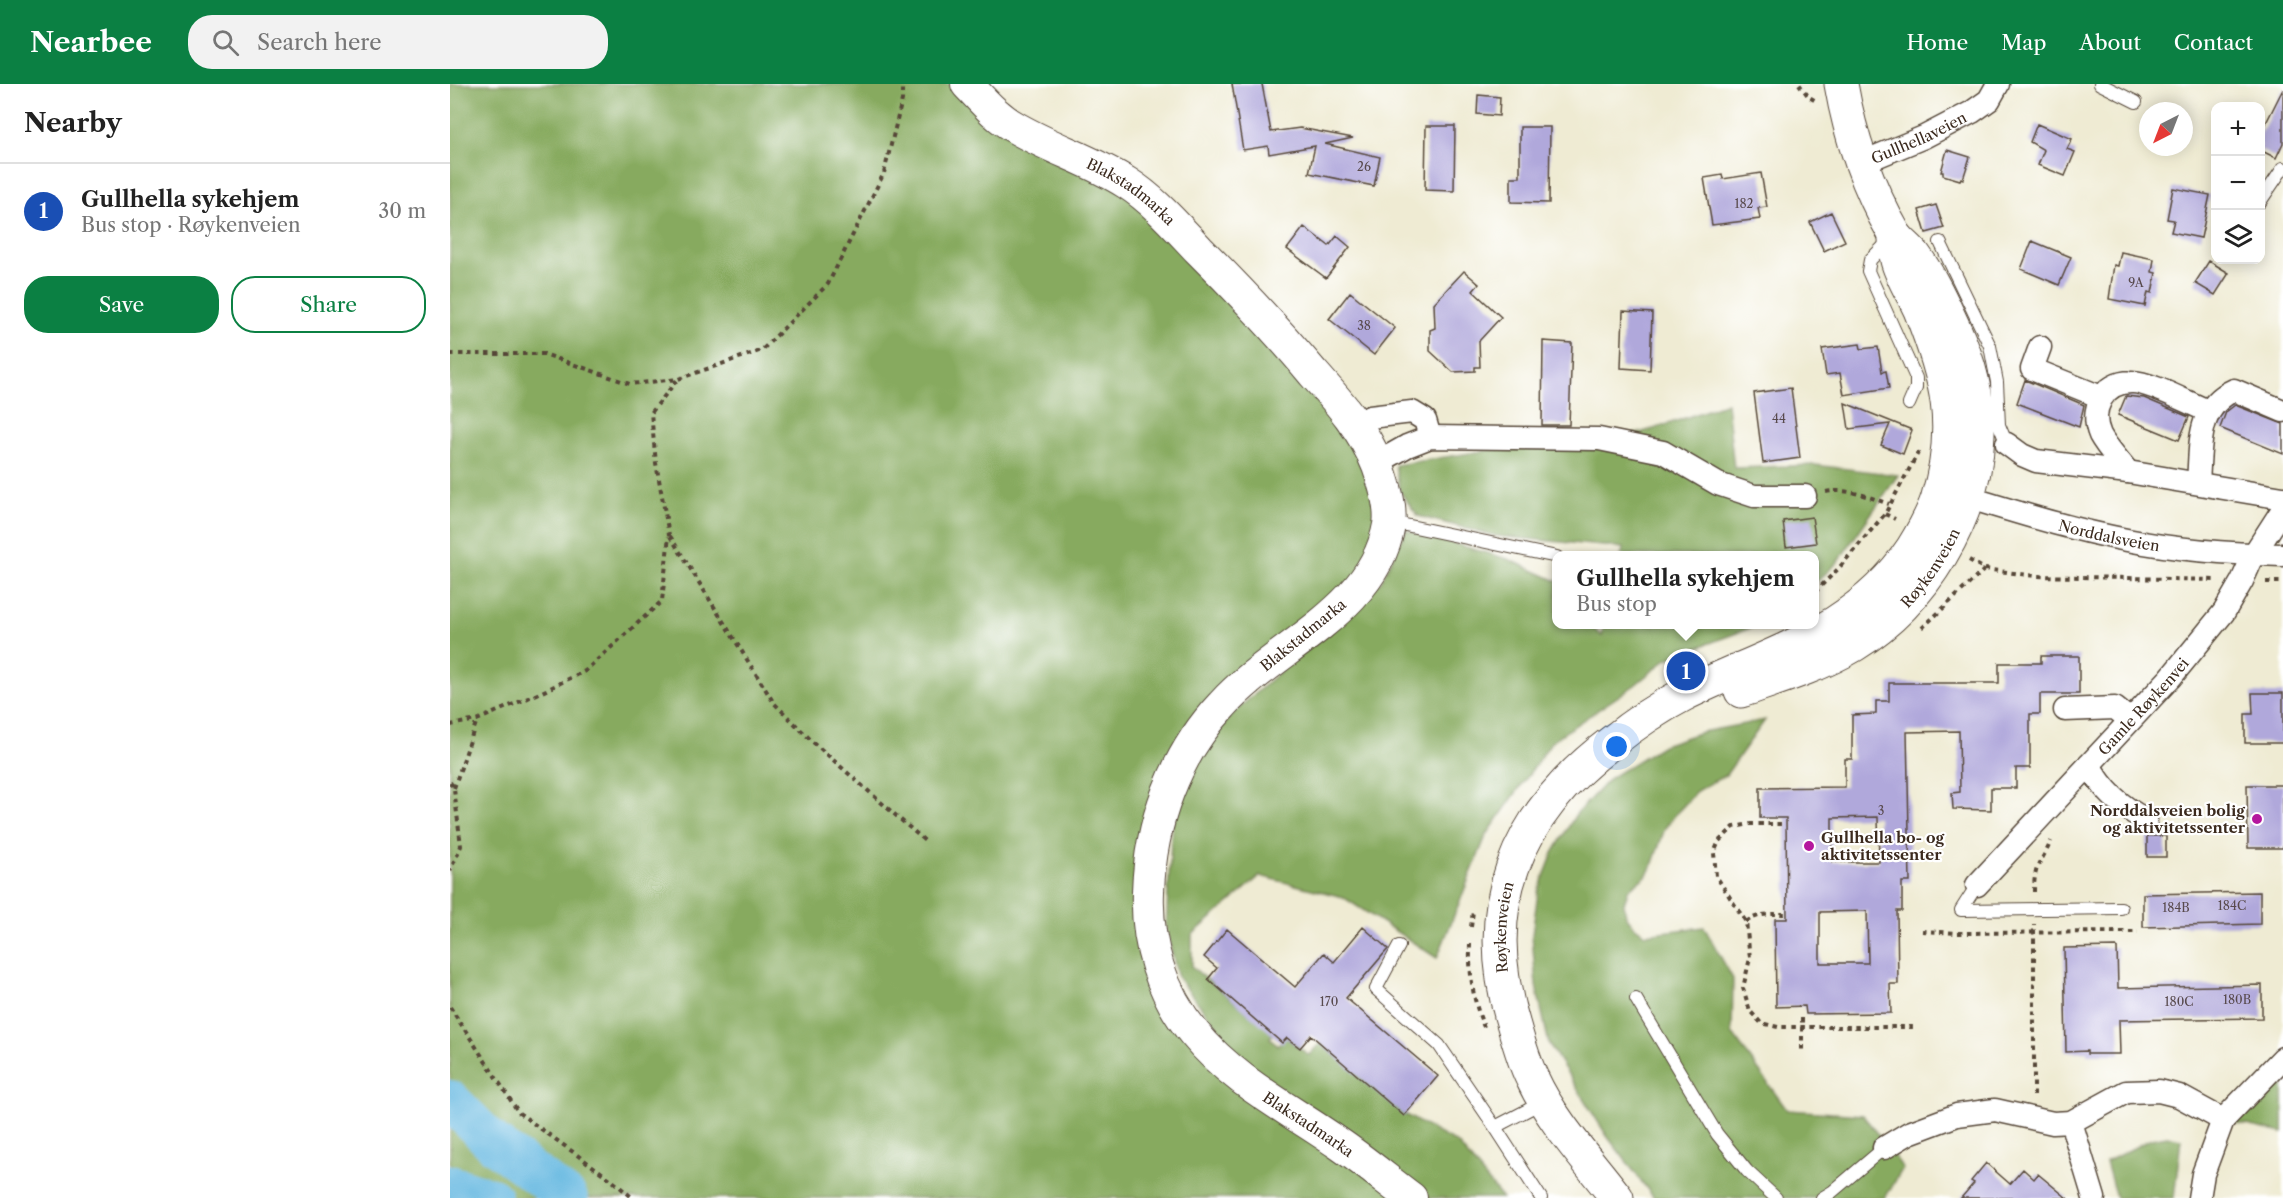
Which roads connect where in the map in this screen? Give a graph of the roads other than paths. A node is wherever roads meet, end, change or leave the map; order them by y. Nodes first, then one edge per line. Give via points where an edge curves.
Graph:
1 (967, 84) edge
2 (1998, 84) edge
3 (2100, 84) edge
4 (1829, 93) edge
5 (2136, 102) dead end
6 (1861, 162) junction
7 (2283, 168) edge
8 (2265, 195) edge
9 (1895, 235) junction
10 (1940, 242) dead end
11 (2040, 347) dead end
12 (2101, 397) junction
13 (1909, 404) dead end
14 (2208, 411) junction
15 (2283, 411) edge
16 (1370, 417) dead end
17 (1430, 437) junction
18 (2007, 444) joint
19 (1377, 463) junction
20 (2128, 472) junction
21 (2198, 482) junction
22 (1953, 493) junction
23 (1804, 496) road end
24 (2283, 498) edge
25 (2283, 508) edge
26 (1390, 522) junction
27 (2254, 554) junction
28 (2283, 555) edge
29 (1552, 556) edge
30 (2065, 710) dead end
31 (2130, 720) junction
32 (2089, 765) junction
33 (2146, 820) dead end
34 (1977, 885) joint
35 (2121, 908) dead end
36 (1399, 946) dead end
37 (1636, 999) dead end
38 (2283, 1058) edge
39 (1544, 1101) junction
40 (2223, 1120) junction
41 (2071, 1122) junction
42 (1496, 1127) junction
43 (1884, 1148) joint
44 (1411, 1198) edge
45 (1541, 1198) edge
46 (1617, 1198) edge
47 (1776, 1198) edge
48 (1822, 1198) edge
49 (2094, 1198) edge
50 (2199, 1198) edge

1 - 19 main road, Blakstadmarka via 993,112 1016,129 1130,184 1154,204 1264,315 1342,406
2 - 6 street, Gullhellaveien via 1989,100 1972,112 1924,137
3 - 5 lane
4 - 6 main road, Røykenveien
6 - 9 main road, Røykenveien
7 - 8 lane
9 - 13 lane via 1870,260 1868,271 1916,378
9 - 22 main road, Røykenveien via 1915,256 1947,313 1969,366 1976,397 1978,434
10 - 18 lane via 1990,346 1999,425
11 - 12 street via 2032,369
12 - 14 street via 2111,386 2131,381
12 - 20 street via 2095,413 2100,434
14 - 15 street via 2221,396 2234,390
14 - 21 street
16 - 17 street via 1412,412 1425,420
17 - 19 street
17 - 23 street via 1599,439 1663,452 1718,484 1754,496
18 - 20 street via 2036,461
19 - 26 main road, Blakstadmarka
20 - 21 street
21 - 24 street
22 - 27 street, Norddalsveien via 2126,540 2187,550
22 - 39 main road, Røykenveien via 1943,552 1904,603 1863,639 1809,667 1618,737 1576,770 1541,812 1508,879 1500,915 1499,947 1507,1004 1522,1053
25 - 27 street, Gamle Røykenvei
26 - 29 lane
26 - 44 main road, Blakstadmarka via 1380,551 1352,596 1246,681 1199,733 1164,801 1148,867 1147,903 1151,945 1162,981 1191,1029 1212,1054
27 - 28 street, Norddalsveien
27 - 31 street, Gamle Røykenvei via 2224,612
30 - 31 street via 2115,708
31 - 32 street, Gamle Røykenvei
32 - 33 street via 2111,796
32 - 34 street, Gamle Røykenvei
34 - 35 lane via 1961,910
36 - 42 lane via 1376,989 1439,1045
37 - 47 lane via 1718,1134 1747,1171
38 - 40 street
39 - 42 lane
39 - 46 main road, Røykenveien
40 - 41 street via 2179,1096 2159,1091 2126,1092
40 - 50 street via 2203,1174
41 - 43 street via 2053,1123 1995,1110 1957,1115 1909,1133
41 - 49 street
42 - 45 lane
43 - 48 lane

